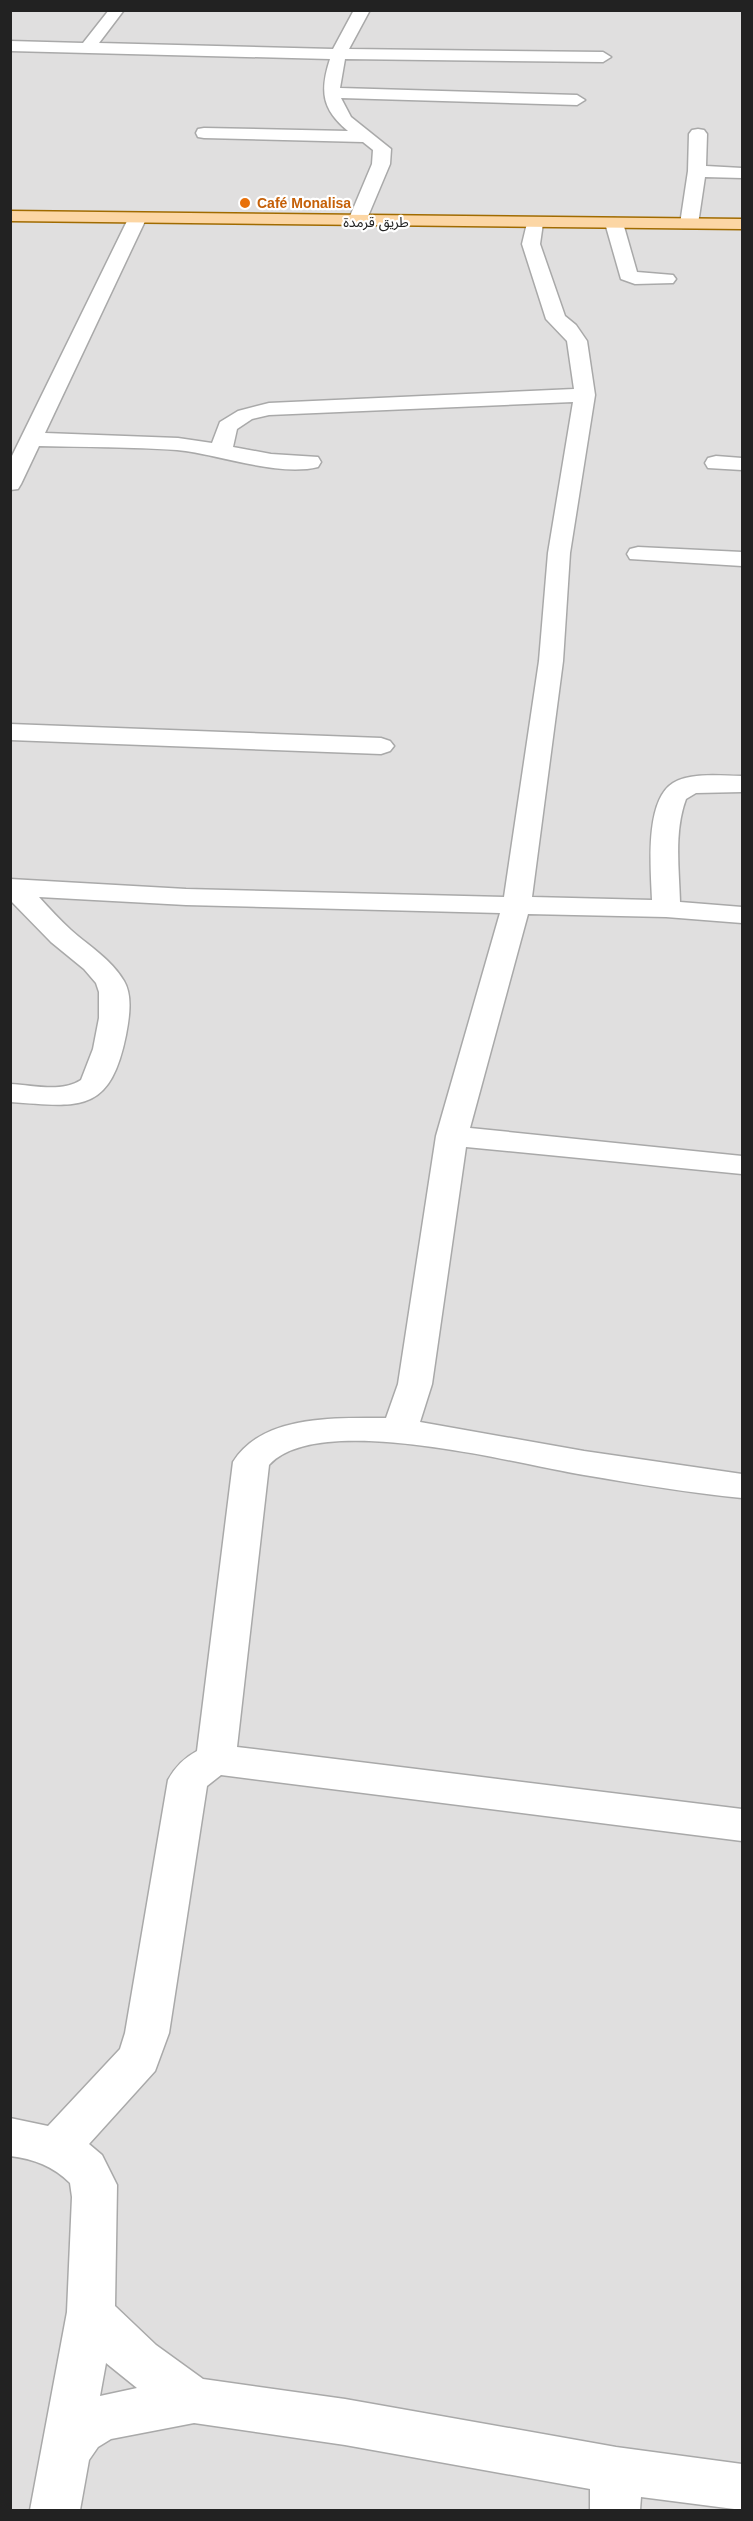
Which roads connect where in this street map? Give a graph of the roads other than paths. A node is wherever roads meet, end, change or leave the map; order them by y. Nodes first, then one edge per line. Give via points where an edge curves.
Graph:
1 (117, 10) edge
2 (363, 10) edge
3 (10, 46) edge
4 (87, 49) junction
5 (339, 54) junction
6 (603, 57) dead end
7 (330, 93) junction
8 (577, 100) dead end
9 (204, 133) dead end
10 (698, 134) dead end
11 (366, 137) junction
12 (697, 171) junction
13 (742, 173) edge
14 (10, 216) edge
15 (137, 219) junction
16 (357, 221) junction
17 (534, 223) junction
18 (614, 223) junction
19 (689, 224) junction
20 (742, 224) edge
21 (666, 279) dead end
22 (585, 395) junction
23 (31, 439) junction
24 (221, 451) junction
25 (310, 462) dead end
26 (716, 463) dead end
27 (742, 464) edge
28 (10, 484) edge
29 (638, 554) dead end
30 (742, 559) edge
31 (10, 732) edge
32 (381, 746) dead end
33 (742, 784) edge
34 (12, 887) edge
35 (518, 904) junction
36 (666, 909) junction
37 (742, 915) edge
38 (10, 1094) edge
39 (452, 1136) junction
40 (742, 1165) edge
41 (400, 1430) junction
42 (742, 1486) edge
43 (216, 1759) junction
44 (742, 1825) edge
45 (10, 2137) edge
46 (57, 2148) junction
47 (91, 2312) junction
48 (194, 2400) junction
49 (67, 2450) junction
50 (742, 2488) edge
51 (616, 2490) edge
52 (55, 2511) edge

1 - 4 street
2 - 5 street
3 - 4 street
4 - 5 street
5 - 6 street
5 - 7 street
7 - 8 street
7 - 11 street via 345,119
9 - 11 street
10 - 12 street
11 - 16 street via 382,149 382,155
12 - 13 street
12 - 19 street
14 - 15 main road, طريق قرمدة
15 - 16 main road, طريق قرمدة
15 - 23 street
16 - 17 main road, طريق قرمدة
17 - 18 main road, طريق قرمدة
17 - 22 street via 531,244 556,319 577,341
18 - 19 main road, طريق قرمدة
18 - 21 street via 628,274 640,279
19 - 20 main road, طريق قرمدة
22 - 24 street via 269,409 245,415 227,426
22 - 35 street via 559,553 550,662
23 - 24 street via 158,443
23 - 28 street
24 - 25 street
26 - 27 street
29 - 30 street
31 - 32 street
33 - 36 street via 695,786 681,789 673,797 665,852
34 - 35 street via 186,897
34 - 38 street via 98,966 115,993 111,1030 94,1085 65,1095
35 - 36 street
35 - 39 street
36 - 37 street
39 - 40 street
39 - 41 street via 415,1384
41 - 42 street
41 - 43 street via 301,1435 270,1444 257,1452 251,1462
43 - 44 street
43 - 46 street via 188,1780 147,2033 138,2058
45 - 46 street via 31,2138
46 - 47 street via 93,2178
47 - 48 street via 126,2350
47 - 49 street
48 - 49 street via 102,2418 80,2432
48 - 51 street via 345,2422
49 - 52 street
50 - 51 street

